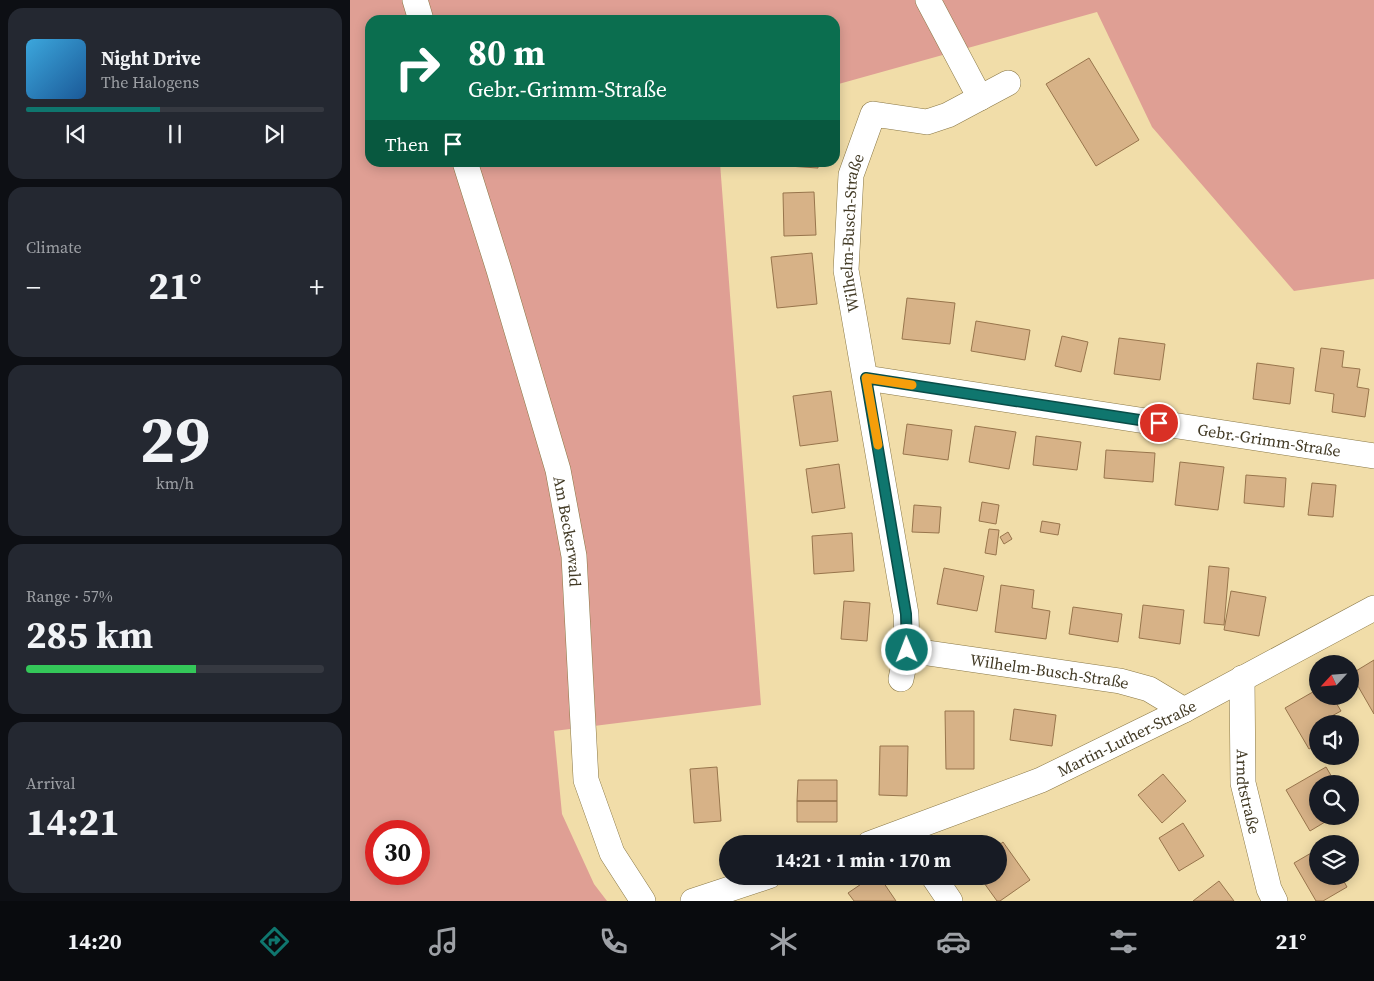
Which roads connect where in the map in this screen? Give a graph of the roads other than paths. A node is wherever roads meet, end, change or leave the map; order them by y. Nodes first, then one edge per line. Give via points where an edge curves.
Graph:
1 (415, 0) edge
2 (928, 0) edge
3 (420, 15) edge
4 (1008, 83) dead end
5 (980, 98) junction
6 (467, 167) edge
7 (866, 378) junction
8 (1374, 456) edge
9 (1374, 608) edge
10 (907, 650) junction
11 (1242, 678) junction
12 (901, 679) dead end
13 (1184, 710) junction
14 (913, 835) edge
15 (742, 885) edge
16 (939, 885) edge
17 (643, 901) edge
18 (693, 901) edge
19 (950, 901) edge
20 (1275, 901) edge

1 - 3 street
2 - 5 street
4 - 5 street
5 - 7 street, Wilhelm-Busch-Straße via 927,122 873,114 851,175 846,270
6 - 17 street, Am Beckerwald via 558,470 574,556 586,780 612,853
7 - 8 street, Gebr.-Grimm-Straße
7 - 10 street, Wilhelm-Busch-Straße via 906,614
9 - 11 street, Martin-Luther-Straße
10 - 12 street, Wilhelm-Busch-Straße
10 - 13 street, Wilhelm-Busch-Straße via 1120,681 1149,689
11 - 13 street, Martin-Luther-Straße
11 - 20 street, Arndtstraße via 1244,783 1269,889
13 - 14 street, Martin-Luther-Straße via 1041,780
15 - 18 street
16 - 19 street

